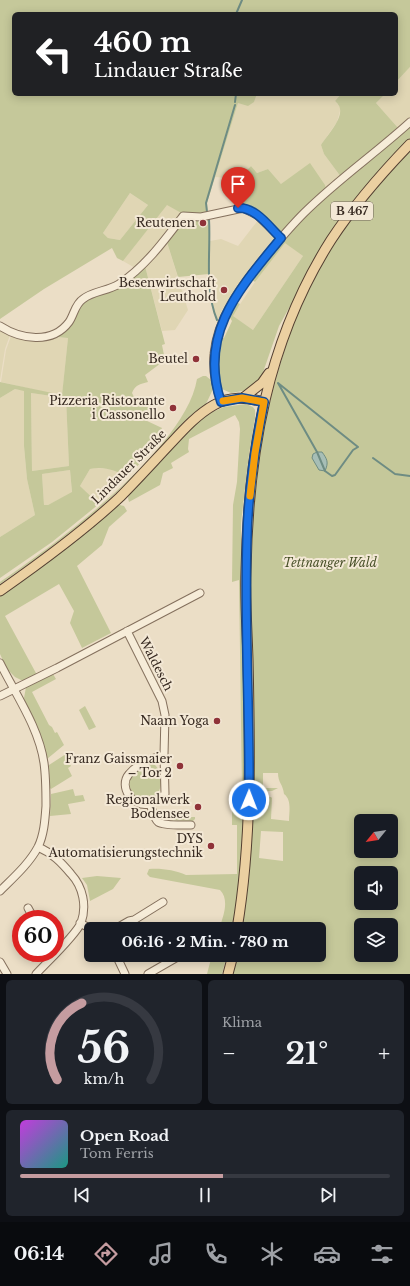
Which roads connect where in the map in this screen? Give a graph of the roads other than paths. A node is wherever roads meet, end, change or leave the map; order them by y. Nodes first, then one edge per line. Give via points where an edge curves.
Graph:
1 (410, 122) edge
2 (410, 144) edge
3 (281, 238) junction
4 (0, 326) edge
5 (274, 365) junction
6 (242, 398) junction
7 (221, 402) junction
8 (264, 402) junction
9 (0, 591) edge
10 (200, 593) dead end
11 (127, 631) junction
12 (0, 663) edge
13 (14, 690) junction
14 (0, 696) edge
15 (164, 755) junction
16 (150, 804) junction
17 (191, 825) dead end
18 (38, 847) junction
19 (0, 891) edge
20 (163, 902) dead end
21 (126, 922) edge
22 (238, 922) edge
23 (80, 923) junction
24 (84, 925) edge
25 (64, 943) edge
26 (0, 962) edge
27 (47, 962) edge
28 (119, 962) edge
29 (169, 962) edge
30 (231, 962) edge
31 (7, 974) edge
32 (36, 974) edge
33 (125, 974) edge
34 (148, 974) edge
35 (228, 974) edge

1 - 3 street via 315,203
2 - 5 main road, B 467 via 378,177 331,240 292,313
3 - 4 street via 257,215 243,208 201,217 184,216 142,265 117,285 83,299 77,305 68,324 59,330 42,337 28,337 17,335
3 - 7 street via 239,292 221,327 214,363 215,382
5 - 6 main road via 262,383
5 - 8 main road, B 467
6 - 7 main road, Lindauer Straße
6 - 8 main road, Lindauer Straße
7 - 9 main road, Lindauer Straße via 191,423 109,506
8 - 22 main road, B 467 via 254,460 247,535 249,800 245,875
10 - 11 street, Waldesch
11 - 13 street, Waldesch
11 - 15 street, Waldesch via 162,701 165,715
12 - 13 street
13 - 14 street, Waldesch
13 - 18 street via 33,727 44,763 45,818
15 - 16 street, Waldesch via 165,794
15 - 16 street via 129,773 126,778 125,786 130,796 140,803
16 - 17 street via 159,823
18 - 19 street
18 - 23 street via 58,859 78,883 84,903
20 - 21 street
23 - 24 street
23 - 25 street
26 - 31 street
27 - 32 street
28 - 33 street
29 - 34 street
30 - 35 main road

